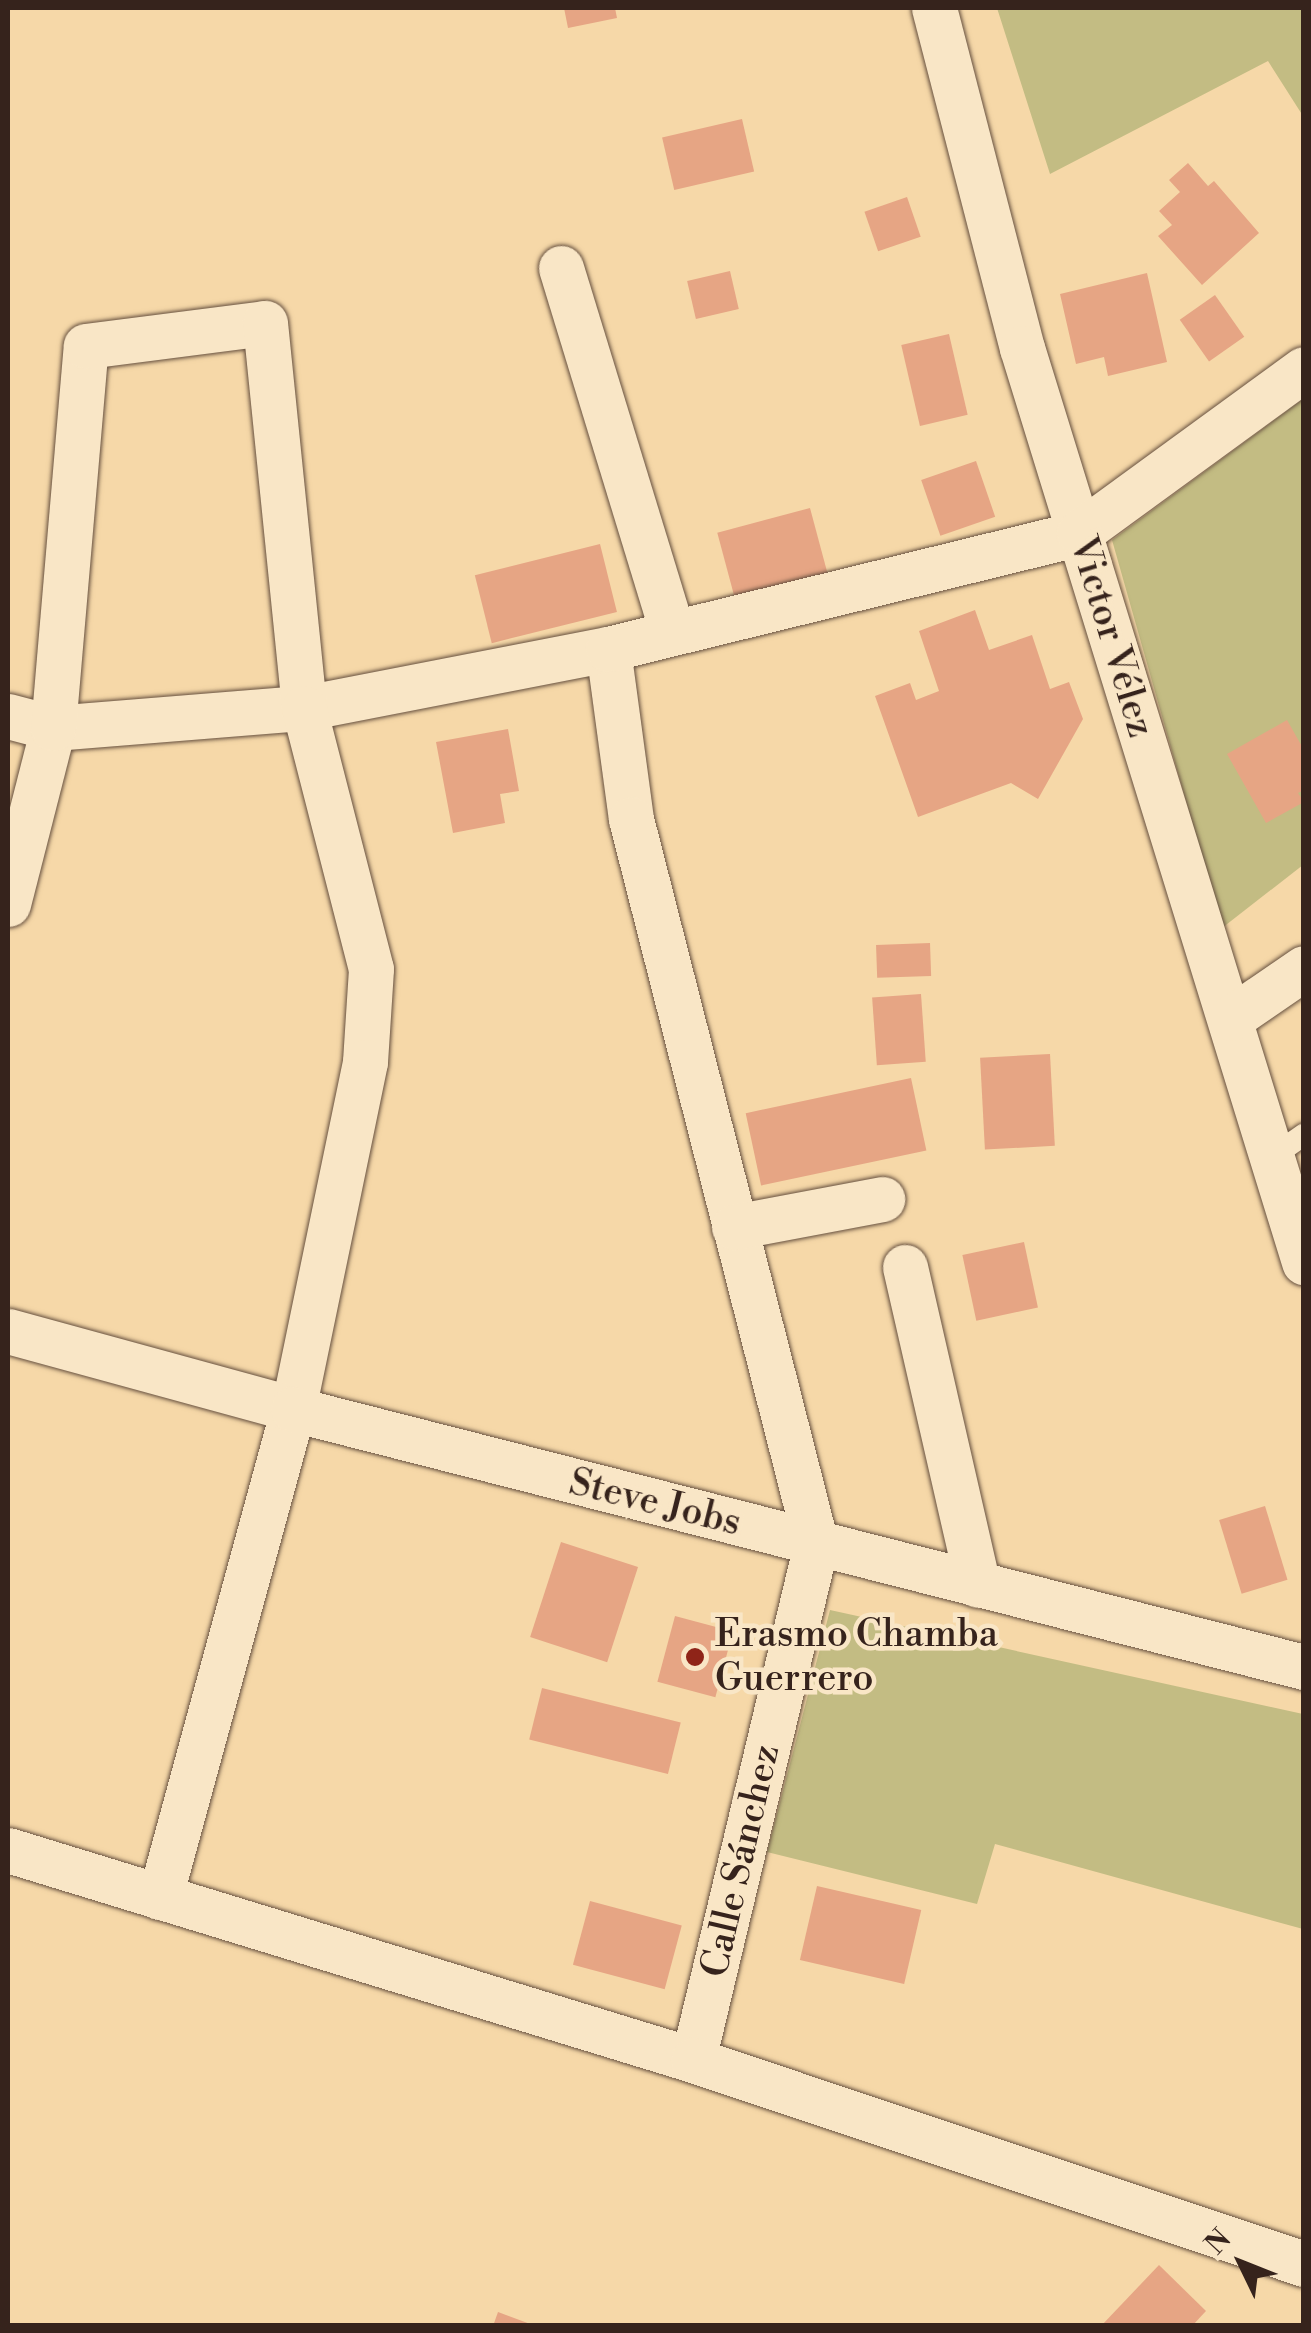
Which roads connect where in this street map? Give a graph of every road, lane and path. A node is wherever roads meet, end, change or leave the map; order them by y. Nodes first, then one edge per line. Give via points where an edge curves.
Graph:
1 (934, 8) edge
2 (561, 268) dead end
3 (1304, 369) edge
4 (1079, 533) junction
5 (672, 632) junction
6 (608, 649) junction
7 (304, 708) junction
8 (8, 716) edge
9 (53, 728) junction
10 (8, 904) edge
11 (1304, 968) edge
12 (1231, 1018) junction
13 (1288, 1146) edge
14 (882, 1199) dead end
15 (734, 1227) junction
16 (1304, 1262) edge
17 (905, 1267) dead end
18 (8, 1331) edge
19 (293, 1409) junction
20 (816, 1544) junction
21 (978, 1585) junction
22 (1304, 1667) edge
23 (8, 1850) edge
24 (160, 1897) junction
25 (693, 2060) junction
26 (1304, 2264) edge

1 - 4 street, Victor Vélez via 1000,270
2 - 5 street
3 - 4 street
4 - 5 street
4 - 12 street, Victor Vélez
5 - 6 street
6 - 7 street
6 - 15 street via 631,819
7 - 9 street
7 - 9 street via 265,323 86,346
7 - 19 street via 371,968 366,1062
8 - 9 street
9 - 10 street
11 - 12 street
12 - 13 street, Victor Vélez
13 - 16 street, Victor Vélez
14 - 15 street
15 - 20 street
17 - 21 street
18 - 19 street, Steve Jobs
19 - 20 street, Steve Jobs
19 - 24 street
20 - 21 street, Steve Jobs
20 - 25 street, Calle Sánchez
21 - 22 street, Steve Jobs
23 - 24 street
24 - 25 street
25 - 26 street

